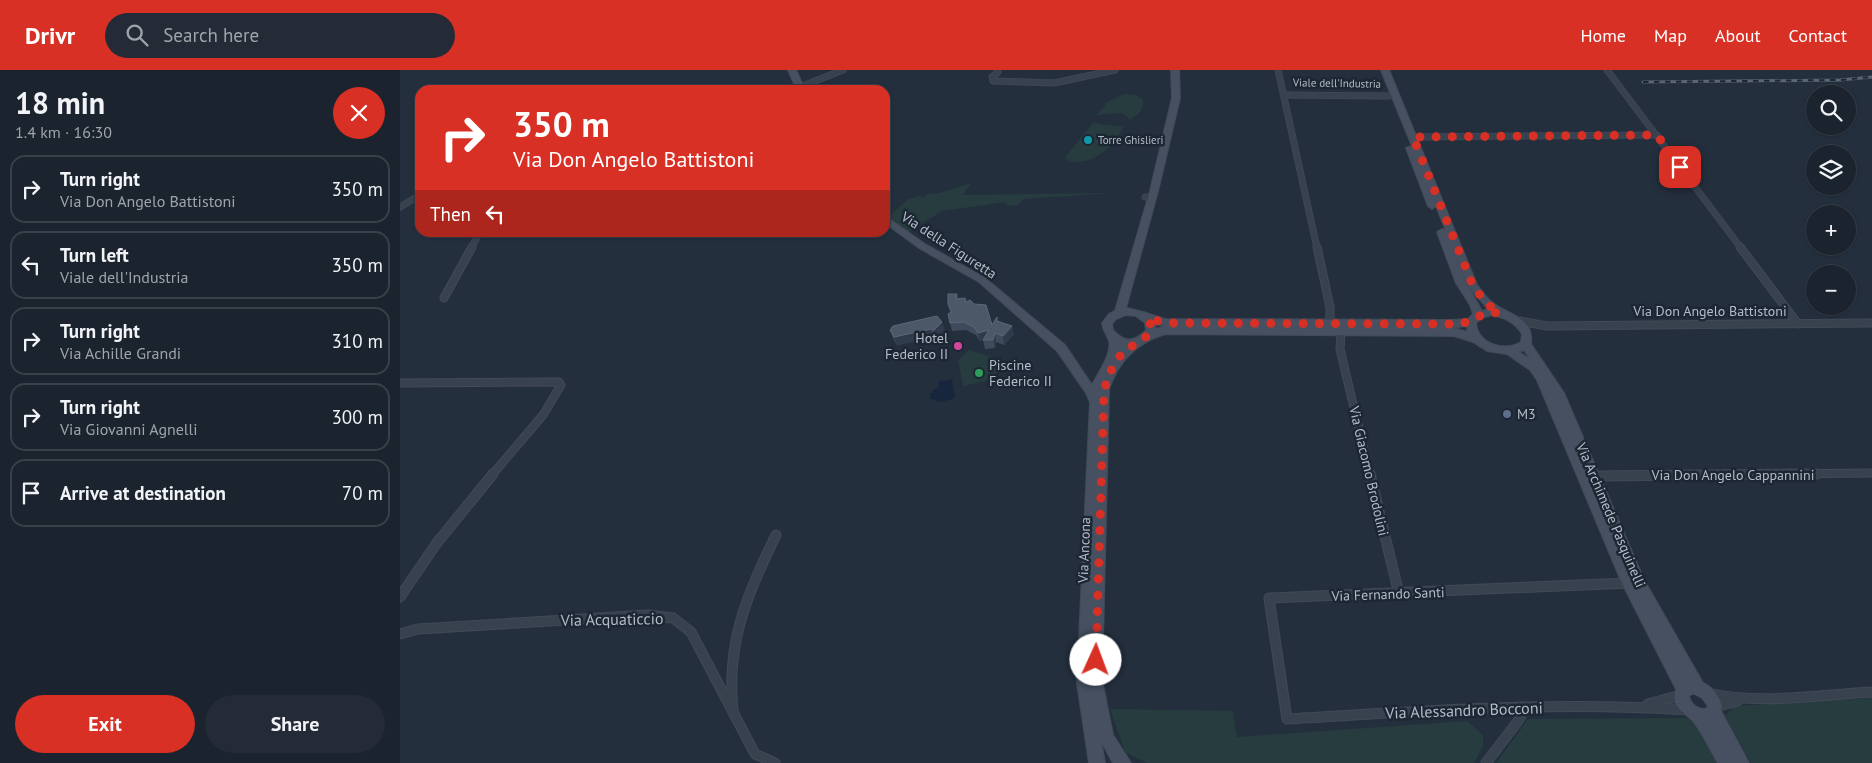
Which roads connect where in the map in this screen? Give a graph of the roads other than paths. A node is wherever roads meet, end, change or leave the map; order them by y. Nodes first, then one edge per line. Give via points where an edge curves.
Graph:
1 (792, 70) edge
2 (843, 70) edge
3 (1115, 70) edge
4 (1175, 70) edge
5 (1278, 70) edge
6 (1379, 70) edge
7 (1385, 70) edge
8 (1608, 70) edge
9 (998, 72) dead end
10 (798, 85) edge
11 (809, 85) edge
12 (1284, 95) junction
13 (1389, 96) junction
14 (1657, 135) junction
15 (1413, 137) junction
16 (415, 197) edge
17 (400, 207) edge
18 (890, 222) edge
19 (477, 237) edge
20 (1132, 269) junction
21 (444, 298) dead end
22 (1120, 312) junction
23 (1500, 313) junction
24 (1144, 316) junction
25 (1475, 318) junction
26 (1519, 321) junction
27 (1872, 323) edge
28 (1798, 324) junction
29 (1547, 326) junction
30 (1335, 328) junction
31 (1147, 336) junction
32 (1114, 339) junction
33 (1477, 339) junction
34 (1527, 339) junction
35 (1135, 342) junction
36 (1510, 351) junction
37 (400, 383) edge
38 (1095, 406) junction
39 (1872, 473) edge
40 (1594, 476) junction
41 (776, 535) dead end
42 (1629, 584) junction
43 (1399, 594) junction
44 (400, 598) edge
45 (400, 634) edge
46 (1692, 691) junction
47 (1872, 692) edge
48 (1747, 698) junction
49 (1641, 706) junction
50 (1521, 707) junction
51 (1714, 710) junction
52 (1694, 713) junction
53 (733, 714) junction
54 (1287, 719) joint
55 (775, 763) edge
56 (1097, 763) edge
57 (1123, 763) edge
58 (1486, 763) edge
59 (1727, 763) edge
60 (1741, 763) edge

1 - 10 main road
2 - 11 street
3 - 9 street via 1038,84 992,81
4 - 20 main road, Via Ancona via 1176,98
5 - 12 street
6 - 13 main road, Viale dell'Industria
7 - 15 main road, Viale dell'Industria
8 - 14 street
12 - 13 street, Viale dell'Industria
12 - 30 street
13 - 25 main road, Viale dell'Industria via 1461,283 1475,305
14 - 15 street
14 - 28 street
15 - 23 main road, Viale dell'Industria via 1473,286 1487,304
16 - 17 street
18 - 38 main road, Via della Figuretta via 922,246 982,280 1030,320 1061,348 1091,392
19 - 21 street
20 - 22 main road, Via Ancona
20 - 24 main road, Via Ancona via 1130,296
22 - 24 main road
22 - 32 main road, Via Ancona via 1112,316 1106,326
23 - 25 main road, Via Don Angelo Battistoni
23 - 26 main road, Via Don Angelo Battistoni
24 - 30 main road, Via Don Angelo Battistoni via 1165,323
24 - 31 main road, Via Ancona via 1152,328
25 - 30 main road, Via Don Angelo Battistoni via 1451,324
25 - 33 main road via 1472,333
26 - 29 street, Via Don Angelo Battistoni
26 - 34 main road
27 - 28 street, Via Don Angelo Battistoni
28 - 29 street, Via Don Angelo Battistoni
29 - 34 street, Via Don Angelo Battistoni
30 - 31 main road, Via Don Angelo Battistoni via 1165,330
30 - 33 main road, Via Don Angelo Battistoni via 1454,332
30 - 43 street, Via Giacomo Brodolini
31 - 35 main road, Via Ancona
32 - 35 main road via 1124,343
32 - 38 main road, Via Ancona via 1115,348 1096,387
33 - 36 main road, Via Don Angelo Battistoni via 1492,348
34 - 36 main road, Via Don Angelo Battistoni
34 - 40 main road, Via Archimede Pasquinelli via 1559,393
35 - 57 main road, Via Ancona via 1122,353 1104,390 1095,670 1103,725 1116,757
36 - 42 main road, Via Archimede Pasquinelli via 1534,367 1542,379
37 - 44 street via 560,382 561,385 542,415 415,572
38 - 56 main road, Via Ancona via 1084,683
39 - 40 street, Via Don Angelo Cappannini
40 - 46 main road, Via Archimede Pasquinelli via 1639,583
41 - 53 street via 740,624 730,676
42 - 43 street, Via Fernando Santi
42 - 46 main road, Via Archimede Pasquinelli
43 - 54 street, Via Fernando Santi via 1269,598
45 - 53 street, Via Acquaticcio via 428,628 600,617 648,615 673,618 691,632
46 - 48 street via 1724,698
46 - 49 street, Via Alessandro Bocconi
46 - 51 main road, Via Archimede Pasquinelli
46 - 52 main road, Via Archimede Pasquinelli via 1683,703
47 - 48 street
48 - 51 street
49 - 50 street, Via Alessandro Bocconi
49 - 52 street, Via Alessandro Bocconi
50 - 54 street, Via Alessandro Bocconi
50 - 58 street via 1522,714
51 - 52 main road via 1707,717
51 - 60 main road, Via Archimede Pasquinelli
52 - 59 main road, Via Archimede Pasquinelli
53 - 55 street, Via Acquaticcio via 755,754

